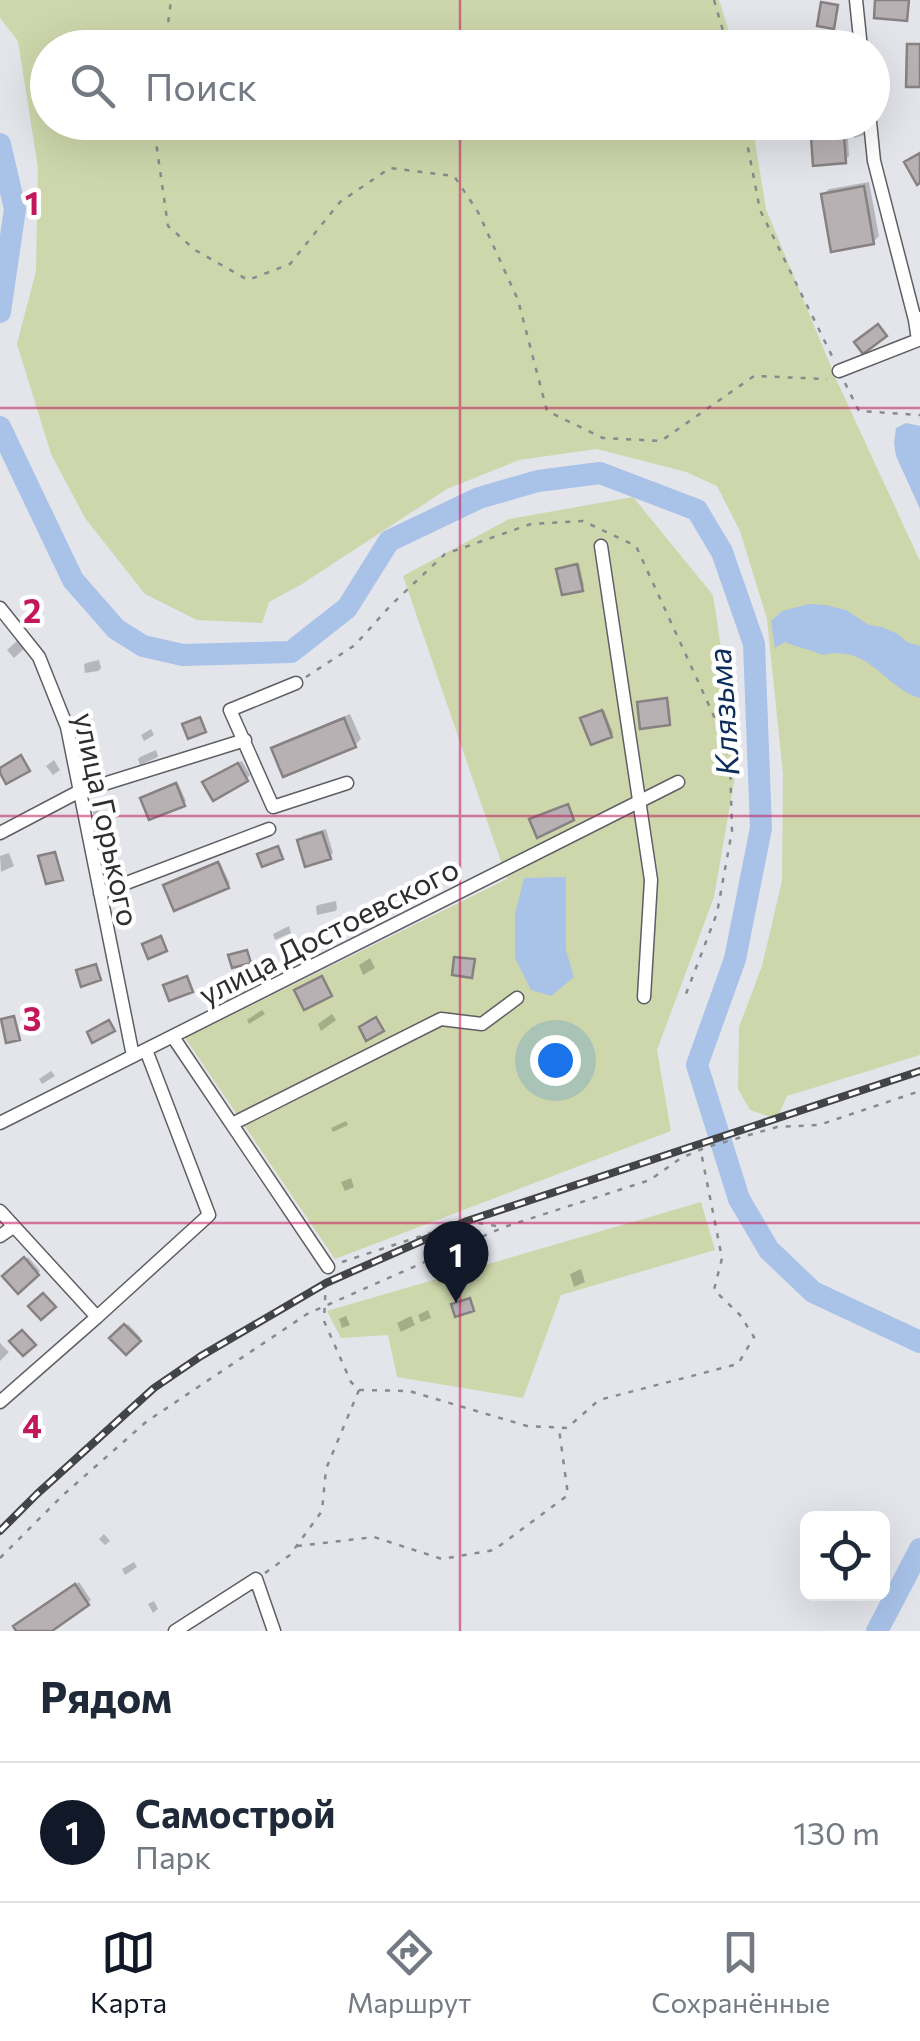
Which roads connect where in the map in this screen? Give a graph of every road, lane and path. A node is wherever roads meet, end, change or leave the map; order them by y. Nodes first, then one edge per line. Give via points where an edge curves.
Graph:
1 (172, 0) edge
2 (714, 0) edge
3 (856, 0) edge
4 (168, 30) edge
5 (723, 30) edge
6 (859, 30) edge
7 (155, 140) edge
8 (746, 140) edge
9 (872, 140) edge
10 (917, 319) edge
11 (919, 343) edge
12 (839, 371) junction
13 (826, 379) dead end
14 (920, 415) edge
15 (601, 546) dead end
16 (0, 608) edge
17 (296, 683) joint
18 (245, 740) junction
19 (678, 782) dead end
20 (347, 783) dead end
21 (78, 792) junction
22 (641, 801) junction
23 (269, 828) dead end
24 (0, 833) edge
25 (100, 893) junction
26 (686, 994) dead end
27 (644, 997) dead end
28 (517, 998) dead end
29 (173, 1036) junction
30 (139, 1053) junction
31 (920, 1091) edge
32 (0, 1123) edge
33 (232, 1124) junction
34 (701, 1150) junction
35 (0, 1211) edge
36 (12, 1226) junction
37 (504, 1227) junction
38 (0, 1236) edge
39 (328, 1267) junction
40 (324, 1306) junction
41 (96, 1316) junction
42 (359, 1390) junction
43 (0, 1402) edge
44 (559, 1427) junction
45 (296, 1546) junction
46 (0, 1558) edge
47 (256, 1579) junction
48 (175, 1631) edge
49 (274, 1631) edge

1 - 4 path
2 - 5 path
3 - 6 street
7 - 13 path via 168,226 248,280 290,264 340,202 390,168 454,176 518,300 547,411 603,438 662,441 754,376
8 - 12 path via 760,210
9 - 10 street
10 - 11 street
11 - 12 street
12 - 14 path via 859,412
15 - 22 street
16 - 21 street, улица Горького via 39,657 66,727
17 - 18 street via 230,710
17 - 26 path via 355,645 444,554 531,524 583,521 636,546 730,760 732,832 717,914
18 - 20 street via 273,807
18 - 21 street
19 - 22 street, улица Достоевского
21 - 24 street
21 - 25 street, улица Горького
22 - 27 street via 652,880
22 - 29 street, улица Достоевского
23 - 25 street
25 - 30 street, улица Горького
28 - 33 street via 482,1024 440,1019
29 - 30 street, улица Достоевского
29 - 33 street
30 - 32 street, улица Достоевского
30 - 41 street, улица Горького via 210,1215
31 - 34 path via 819,1125 777,1127
33 - 39 street
34 - 37 path via 650,1180
34 - 44 path via 722,1258 714,1290 754,1337 738,1364 599,1400 567,1428
35 - 36 street
36 - 38 street
36 - 41 street
37 - 39 path via 467,1221
37 - 40 path
39 - 40 path
40 - 42 path via 324,1321
40 - 46 path via 146,1422
41 - 43 street
42 - 44 path via 408,1391 527,1426
42 - 45 path via 326,1469 322,1511
44 - 45 path via 568,1495 494,1550 442,1559 374,1537
45 - 47 path
47 - 48 street
47 - 49 street

